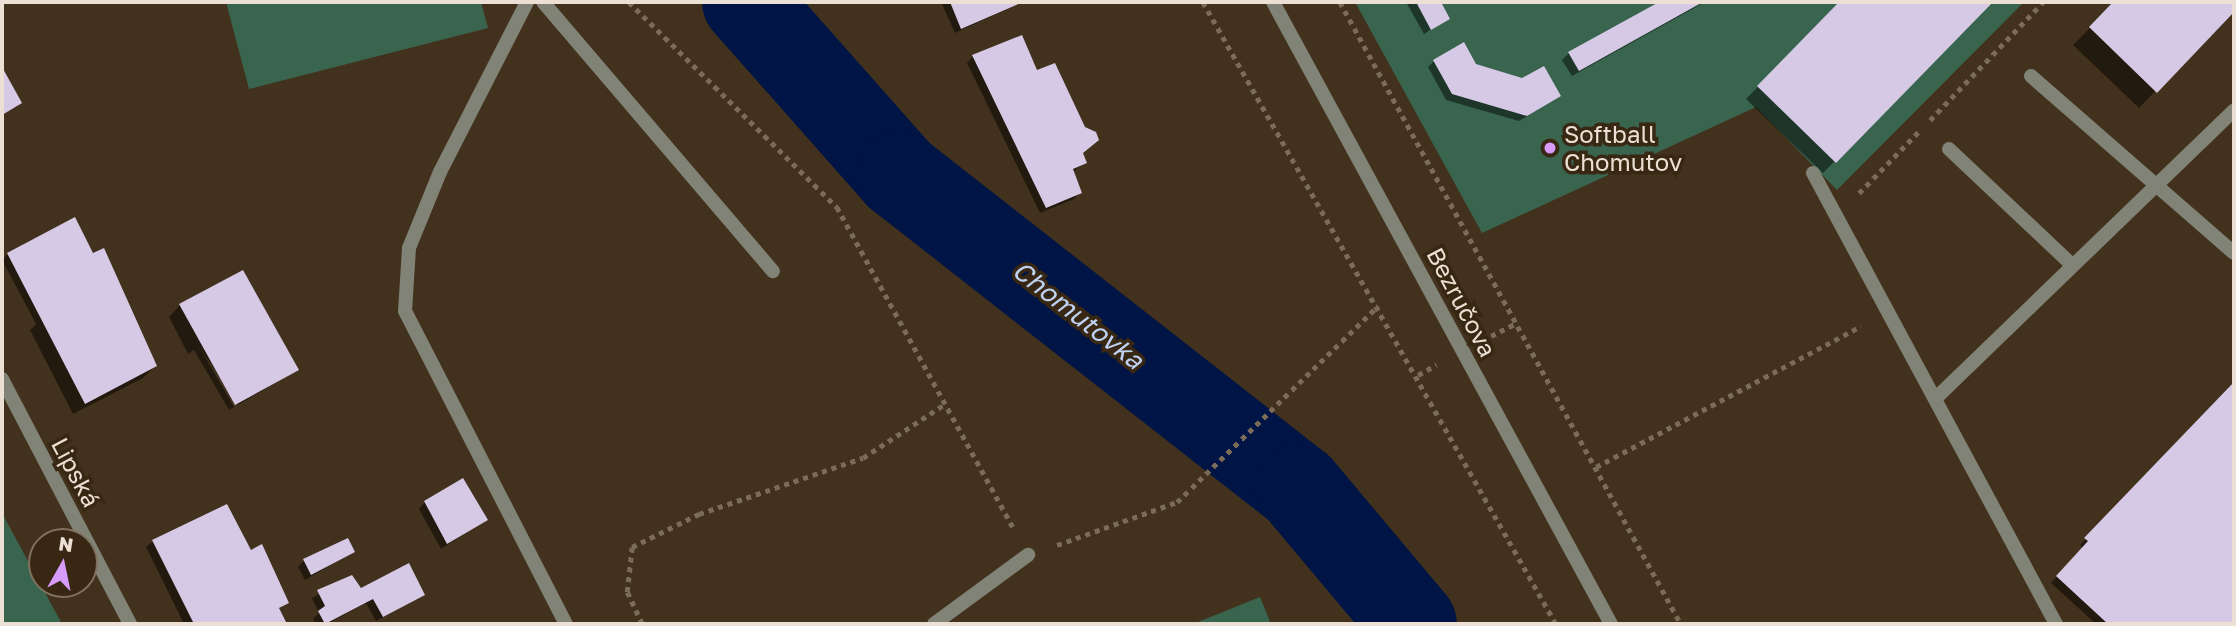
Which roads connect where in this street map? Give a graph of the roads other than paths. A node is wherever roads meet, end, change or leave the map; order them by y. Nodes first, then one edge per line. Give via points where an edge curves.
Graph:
1 (527, 2) edge
2 (543, 2) edge
3 (1273, 2) edge
4 (2031, 76) dead end
5 (2234, 110) edge
6 (1949, 149) dead end
7 (1813, 173) dead end
8 (2155, 185) junction
9 (2234, 253) edge
10 (2072, 265) junction
11 (773, 271) dead end
12 (2, 379) edge
13 (1936, 398) junction
14 (1028, 555) road end
15 (130, 624) edge
16 (566, 624) edge
17 (934, 624) edge
18 (1611, 624) edge
19 (2056, 624) edge

1 - 16 street via 440,172 409,248 405,311
2 - 11 street
3 - 18 street, Bezručova
4 - 8 street
5 - 8 street
6 - 10 street
7 - 13 street
8 - 9 street
8 - 10 street
10 - 13 street
12 - 15 street, Lipská
13 - 19 street
14 - 17 street

